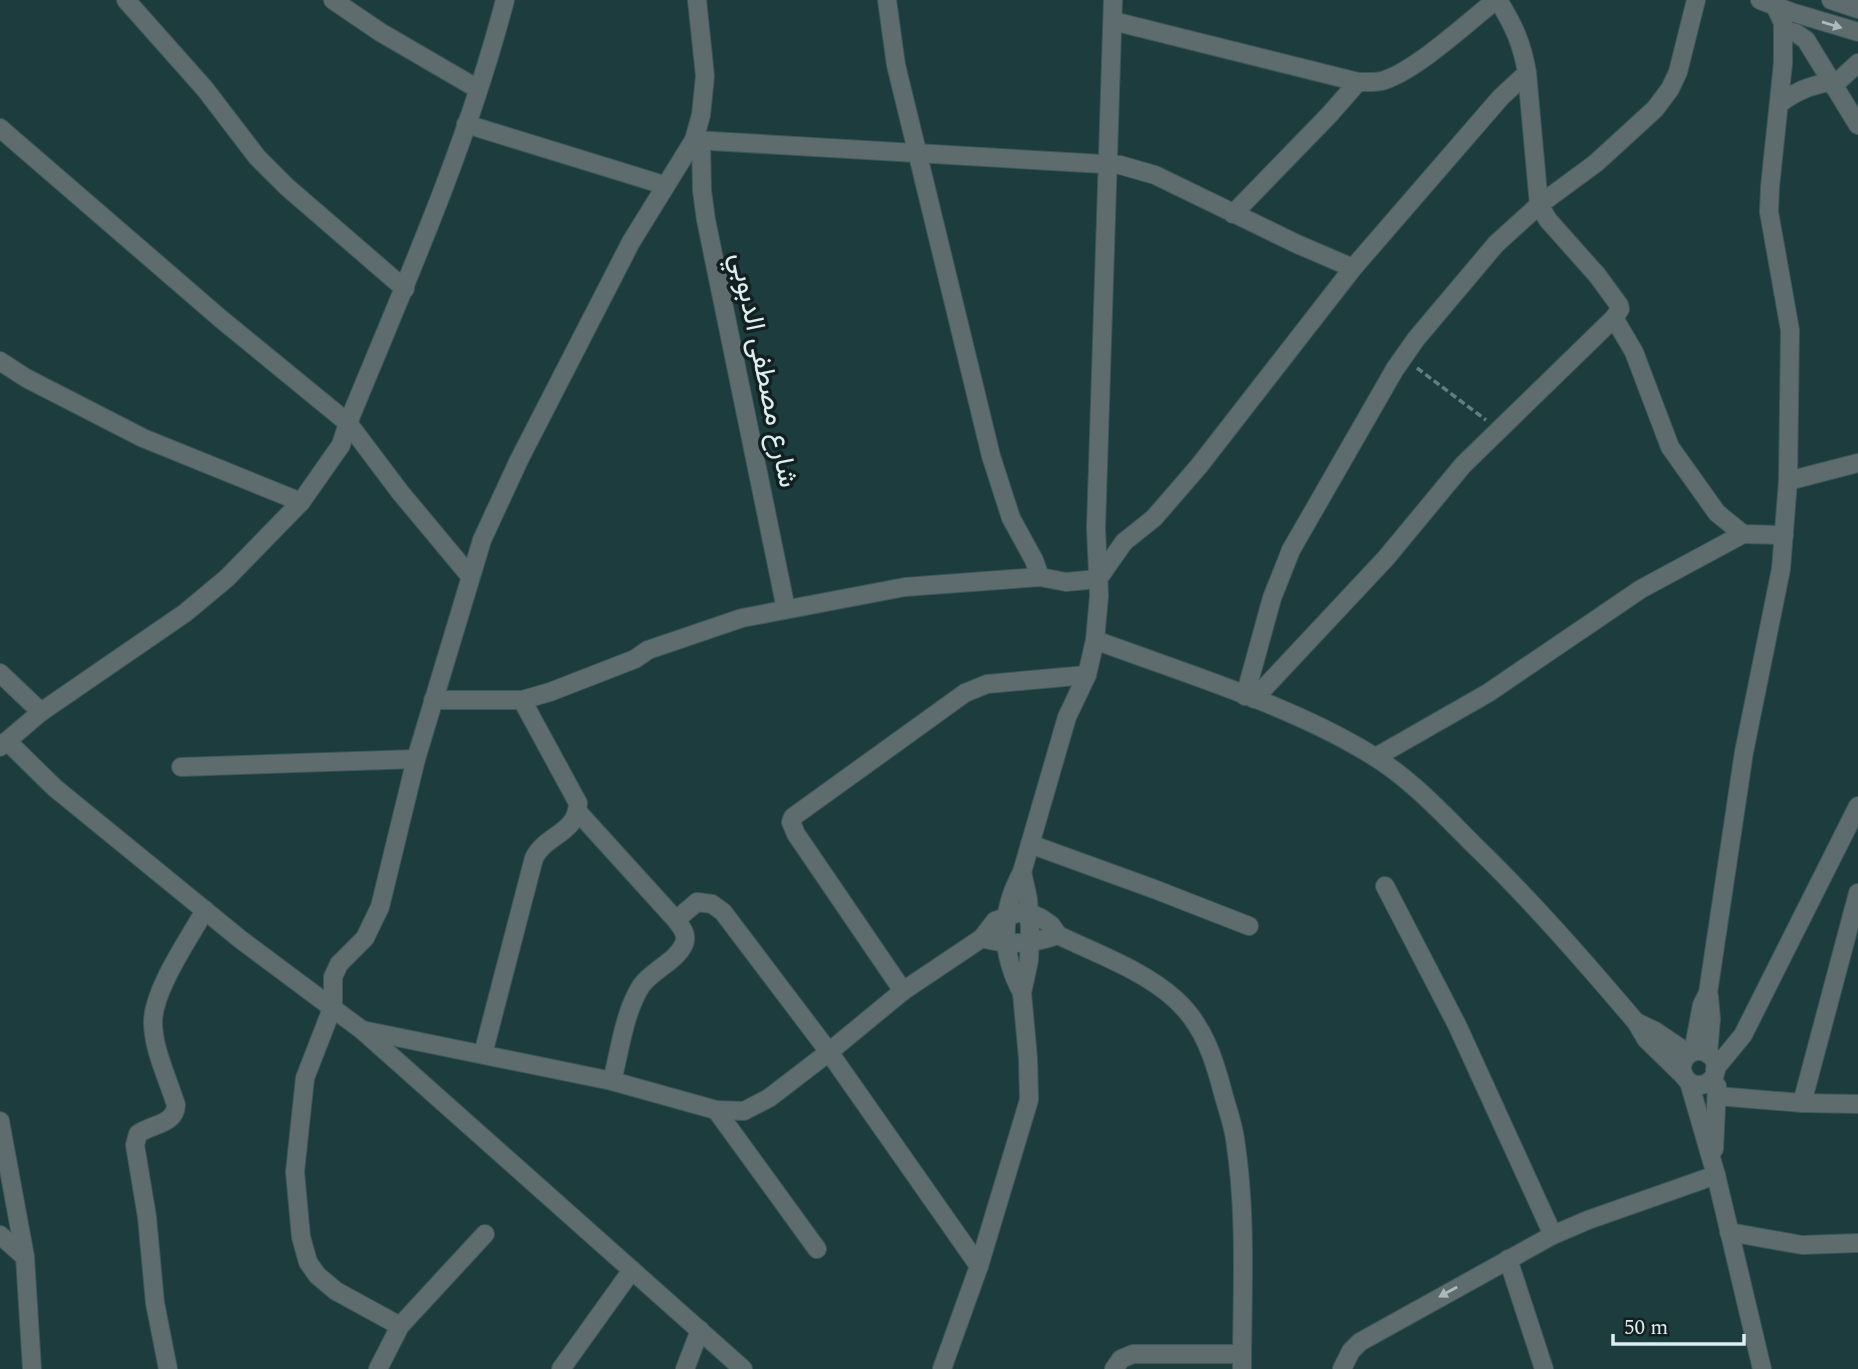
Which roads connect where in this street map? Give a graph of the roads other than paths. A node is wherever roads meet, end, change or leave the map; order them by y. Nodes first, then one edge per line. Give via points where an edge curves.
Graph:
1 (126, 0) edge
2 (332, 0) edge
3 (505, 0) edge
4 (696, 0) edge
5 (887, 0) edge
6 (1113, 0) edge
7 (1497, 0) edge
8 (1696, 0) edge
9 (1831, 0) edge
10 (1858, 9) edge
11 (1779, 10) edge
12 (1113, 21) junction
13 (1858, 32) edge
14 (1858, 63) edge
15 (1527, 74) junction
16 (1358, 82) junction
17 (1831, 84) junction
18 (478, 89) junction
19 (1779, 104) junction
20 (466, 124) junction
21 (1858, 125) edge
22 (0, 128) edge
23 (697, 141) junction
24 (919, 154) junction
25 (1109, 164) junction
26 (664, 185) junction
27 (1539, 205) junction
28 (1233, 214) junction
29 (1353, 268) junction
30 (405, 289) junction
31 (1614, 318) junction
32 (0, 361) edge
33 (348, 423) junction
34 (1858, 463) edge
35 (1788, 481) junction
36 (300, 502) junction
37 (1743, 534) junction
38 (1784, 536) junction
39 (470, 576) junction
40 (1040, 577) junction
41 (1098, 579) junction
42 (786, 609) junction
43 (1095, 640) junction
44 (0, 673) edge
45 (1087, 675) junction
46 (1249, 698) junction
47 (433, 700) junction
48 (522, 700) junction
49 (41, 712) junction
50 (3, 744) edge
51 (1376, 757) junction
52 (416, 759) junction
53 (181, 767) dead end
54 (1858, 806) edge
55 (578, 812) junction
56 (1030, 844) junction
57 (1022, 872) junction
58 (1385, 886) dead end
59 (1858, 893) edge
60 (205, 910) junction
61 (1030, 913) junction
62 (1006, 916) junction
63 (676, 919) junction
64 (1249, 926) dead end
65 (1058, 935) junction
66 (982, 938) junction
67 (1005, 943) junction
68 (1030, 944) junction
69 (903, 991) junction
70 (1022, 993) junction
71 (333, 1006) junction
72 (1636, 1022) junction
73 (362, 1030) junction
74 (829, 1052) junction
75 (483, 1054) junction
76 (1705, 1060) junction
77 (1687, 1080) junction
78 (612, 1081) junction
79 (1717, 1096) junction
80 (1802, 1103) junction
81 (1858, 1104) edge
82 (716, 1110) junction
83 (0, 1121) edge
84 (1715, 1169) junction
85 (1729, 1233) junction
86 (485, 1234) dead end
87 (0, 1235) edge
88 (1553, 1236) junction
89 (1858, 1242) edge
90 (817, 1249) dead end
91 (25, 1257) junction
92 (1508, 1259) junction
93 (979, 1266) junction
94 (632, 1270) junction
95 (400, 1326) junction
96 (700, 1331) junction
97 (1242, 1362) edge
98 (32, 1369) edge
99 (167, 1369) edge
100 (378, 1369) edge
101 (561, 1369) edge
102 (685, 1369) edge
103 (743, 1369) edge
104 (942, 1369) edge
105 (1114, 1369) edge
106 (1342, 1369) edge
107 (1544, 1369) edge
108 (1762, 1369) edge

1 - 30 street via 272,172
2 - 18 street
3 - 18 street
4 - 23 street via 705,76
5 - 24 street via 896,65
6 - 12 street
7 - 15 street via 1517,31
7 - 16 street via 1400,73
8 - 27 street via 1670,89 1596,163
9 - 10 street
11 -> 13 street
11 - 17 street via 1806,40
11 - 19 street
12 - 16 street
12 - 25 street
14 - 17 street
15 - 27 street
15 - 29 street via 1501,97
16 - 28 street
17 - 19 street via 1809,86
17 - 21 street
18 - 20 street
19 - 35 street via 1769,212 1790,330
20 - 26 street
20 - 30 street
22 - 33 street
23 - 24 street
23 - 26 street
23 - 42 street, شارع مصطفى الدبوبي via 706,220
24 - 25 street
24 - 40 street via 990,456 1007,507
25 - 28 street via 1155,175
25 - 41 street
26 - 39 street via 519,460
27 - 31 street via 1619,305
27 - 46 street via 1484,257 1403,357 1291,550 1272,598
28 - 29 street
29 - 41 street via 1199,466 1154,518 1124,542
30 - 33 street
31 - 37 street via 1634,352 1670,447 1717,513
31 - 46 street via 1463,465 1386,558
32 - 36 street via 26,379 143,438
33 - 36 street via 341,445
33 - 39 street
34 - 35 street
35 - 38 street
36 - 49 street via 210,593
37 - 38 street
37 - 51 street via 1641,589 1488,693
38 - 76 street via 1782,569 1744,752 1708,993 1702,1005
39 - 47 street
40 - 41 street via 1066,582
40 - 42 street via 905,587
41 - 43 street
42 - 48 street via 742,618 648,650 635,659
43 - 45 street
43 - 46 street
44 - 49 street
45 - 56 street via 1067,717
45 - 69 street via 977,687 793,817 796,834
46 - 51 street
47 - 48 street
47 - 52 street
48 - 55 street via 578,803
49 - 50 street
50 - 60 street
51 - 72 street via 1421,792 1494,863
52 - 53 street
52 - 71 street via 380,907 365,938 339,964 333,977
54 - 76 street via 1743,1035
55 - 63 street
55 - 75 street via 571,825 534,858
56 - 57 street
56 - 64 street
57 - 61 street
57 - 62 street
58 - 88 street via 1457,1025
59 - 80 street
60 - 71 street
60 - 99 street via 160,992 153,1020 176,1112 138,1134 135,1145
61 - 62 street
61 - 65 street via 1051,925
61 - 68 street
62 - 66 street via 995,921
62 - 67 street
63 - 74 street via 697,902 712,904 723,912
63 - 78 street via 684,930 684,945 642,985 629,1014
65 - 68 street
65 - 97 street via 1148,979 1182,1007 1206,1040 1235,1137 1243,1239
66 - 67 street
66 - 69 street
67 - 68 street
67 - 70 street
68 - 70 street
69 - 74 street
70 - 93 street via 1029,1100
71 - 73 street
71 - 95 street via 305,1078 295,1172 301,1237 308,1262 325,1283
72 - 76 street
72 - 77 street via 1646,1039
73 - 75 street
73 - 94 street
74 - 82 street via 756,1106 744,1111
74 - 93 street
75 - 78 street
76 - 77 street via 1682,1068
76 - 77 street via 1703,1084
76 - 79 street
77 - 84 street
78 - 82 street
79 - 80 street
79 - 84 street
80 - 81 street
82 - 90 street
83 - 91 street
84 - 85 street
84 - 88 street
85 - 89 street via 1802,1245
85 - 108 street
86 - 95 street
87 - 91 street
88 - 92 street
91 - 98 street
92 -> 106 street via 1360,1342
92 - 107 street
93 - 104 street
94 - 96 street
94 - 101 street
95 - 100 street
96 - 102 street
96 - 103 street
97 - 105 street via 1133,1354 1121,1359

